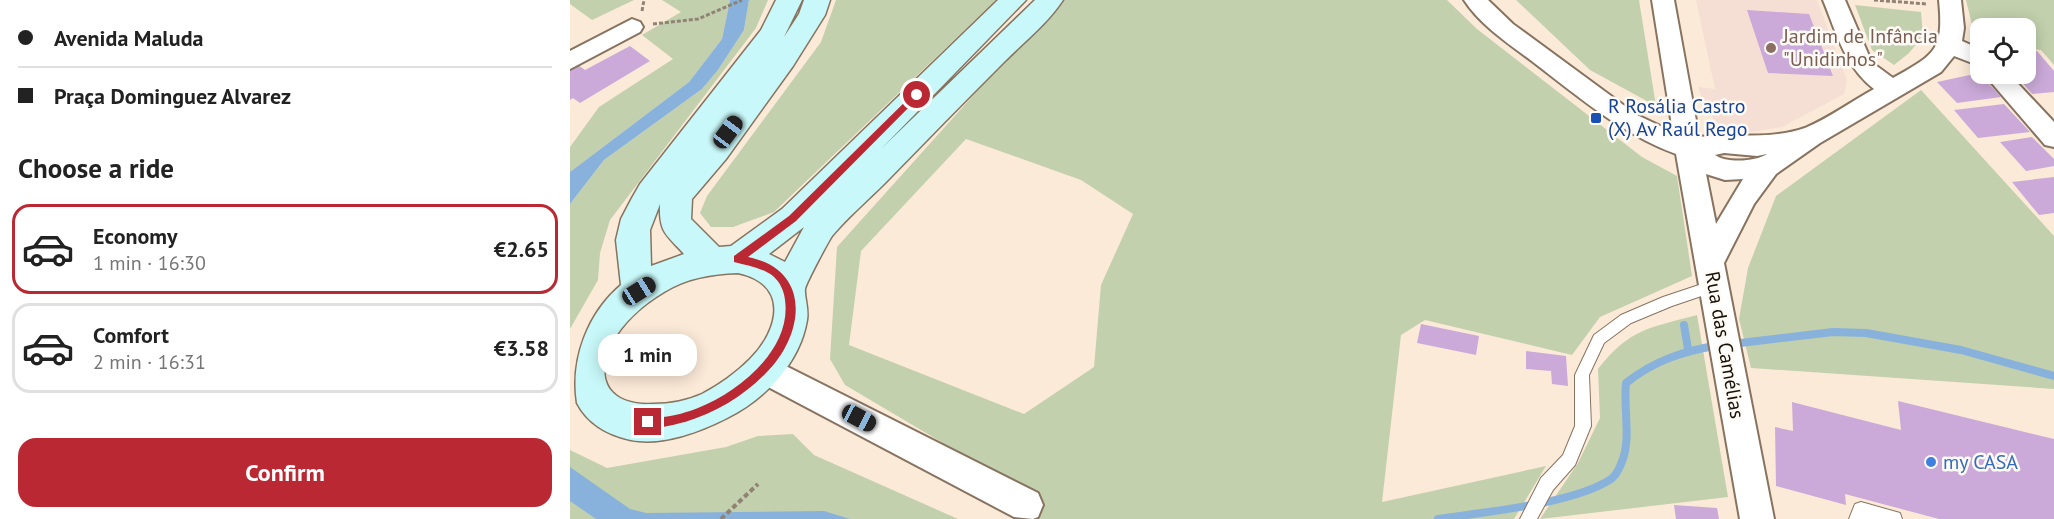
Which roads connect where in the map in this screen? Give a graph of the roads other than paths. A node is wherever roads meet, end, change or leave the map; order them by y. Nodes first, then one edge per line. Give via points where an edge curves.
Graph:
1 (789, 0) edge
2 (817, 0) edge
3 (1013, 0) edge
4 (1050, 0) edge
5 (1475, 0) edge
6 (1663, 0) edge
7 (1834, 0) edge
8 (1951, 7) edge
9 (632, 27) road end
10 (1951, 45) junction
11 (1970, 54) edge
12 (570, 61) edge
13 (2008, 84) edge
14 (1892, 90) junction
15 (2042, 112) edge
16 (1811, 136) junction
17 (2054, 138) edge
18 (1688, 148) junction
19 (1767, 167) junction
20 (724, 260) junction
21 (1712, 274) junction
22 (788, 289) junction
23 (639, 291) junction
24 (764, 369) junction
25 (1026, 505) dead end
26 (1528, 519) edge
27 (1757, 519) edge
28 (1857, 519) edge
29 (1894, 519) edge

1 - 23 main road via 773,33 638,213 630,243
2 - 20 main road via 812,15 783,60 676,196 675,223
3 - 20 main road via 793,218
4 - 22 main road via 819,229
5 - 18 street via 1505,29 1628,121
6 - 18 street
7 - 14 street via 1858,58 1866,70
8 - 10 street
9 - 12 street
10 - 11 street
10 - 14 street, Rua das Camélias via 1933,66
13 - 15 street
14 - 16 street, Rua das Camélias
15 - 17 street
16 - 18 street, Rua das Camélias via 1757,146
16 - 19 street, Rua das Camélias
18 - 19 street via 1710,165 1725,170
18 - 21 street
19 - 21 street, Rua das Camélias via 1744,197
20 - 22 main road via 760,264 777,274
20 - 23 main road via 686,267
21 - 26 lane via 1668,301 1626,319 1599,339 1582,375 1583,426 1569,460 1547,484
21 - 27 street, Rua das Camélias
22 - 24 main road via 792,313 784,341
23 - 24 main road via 601,332 586,368 590,393 606,412 632,422 665,422 710,408
24 - 25 street
28 - 29 lane via 1861,510

